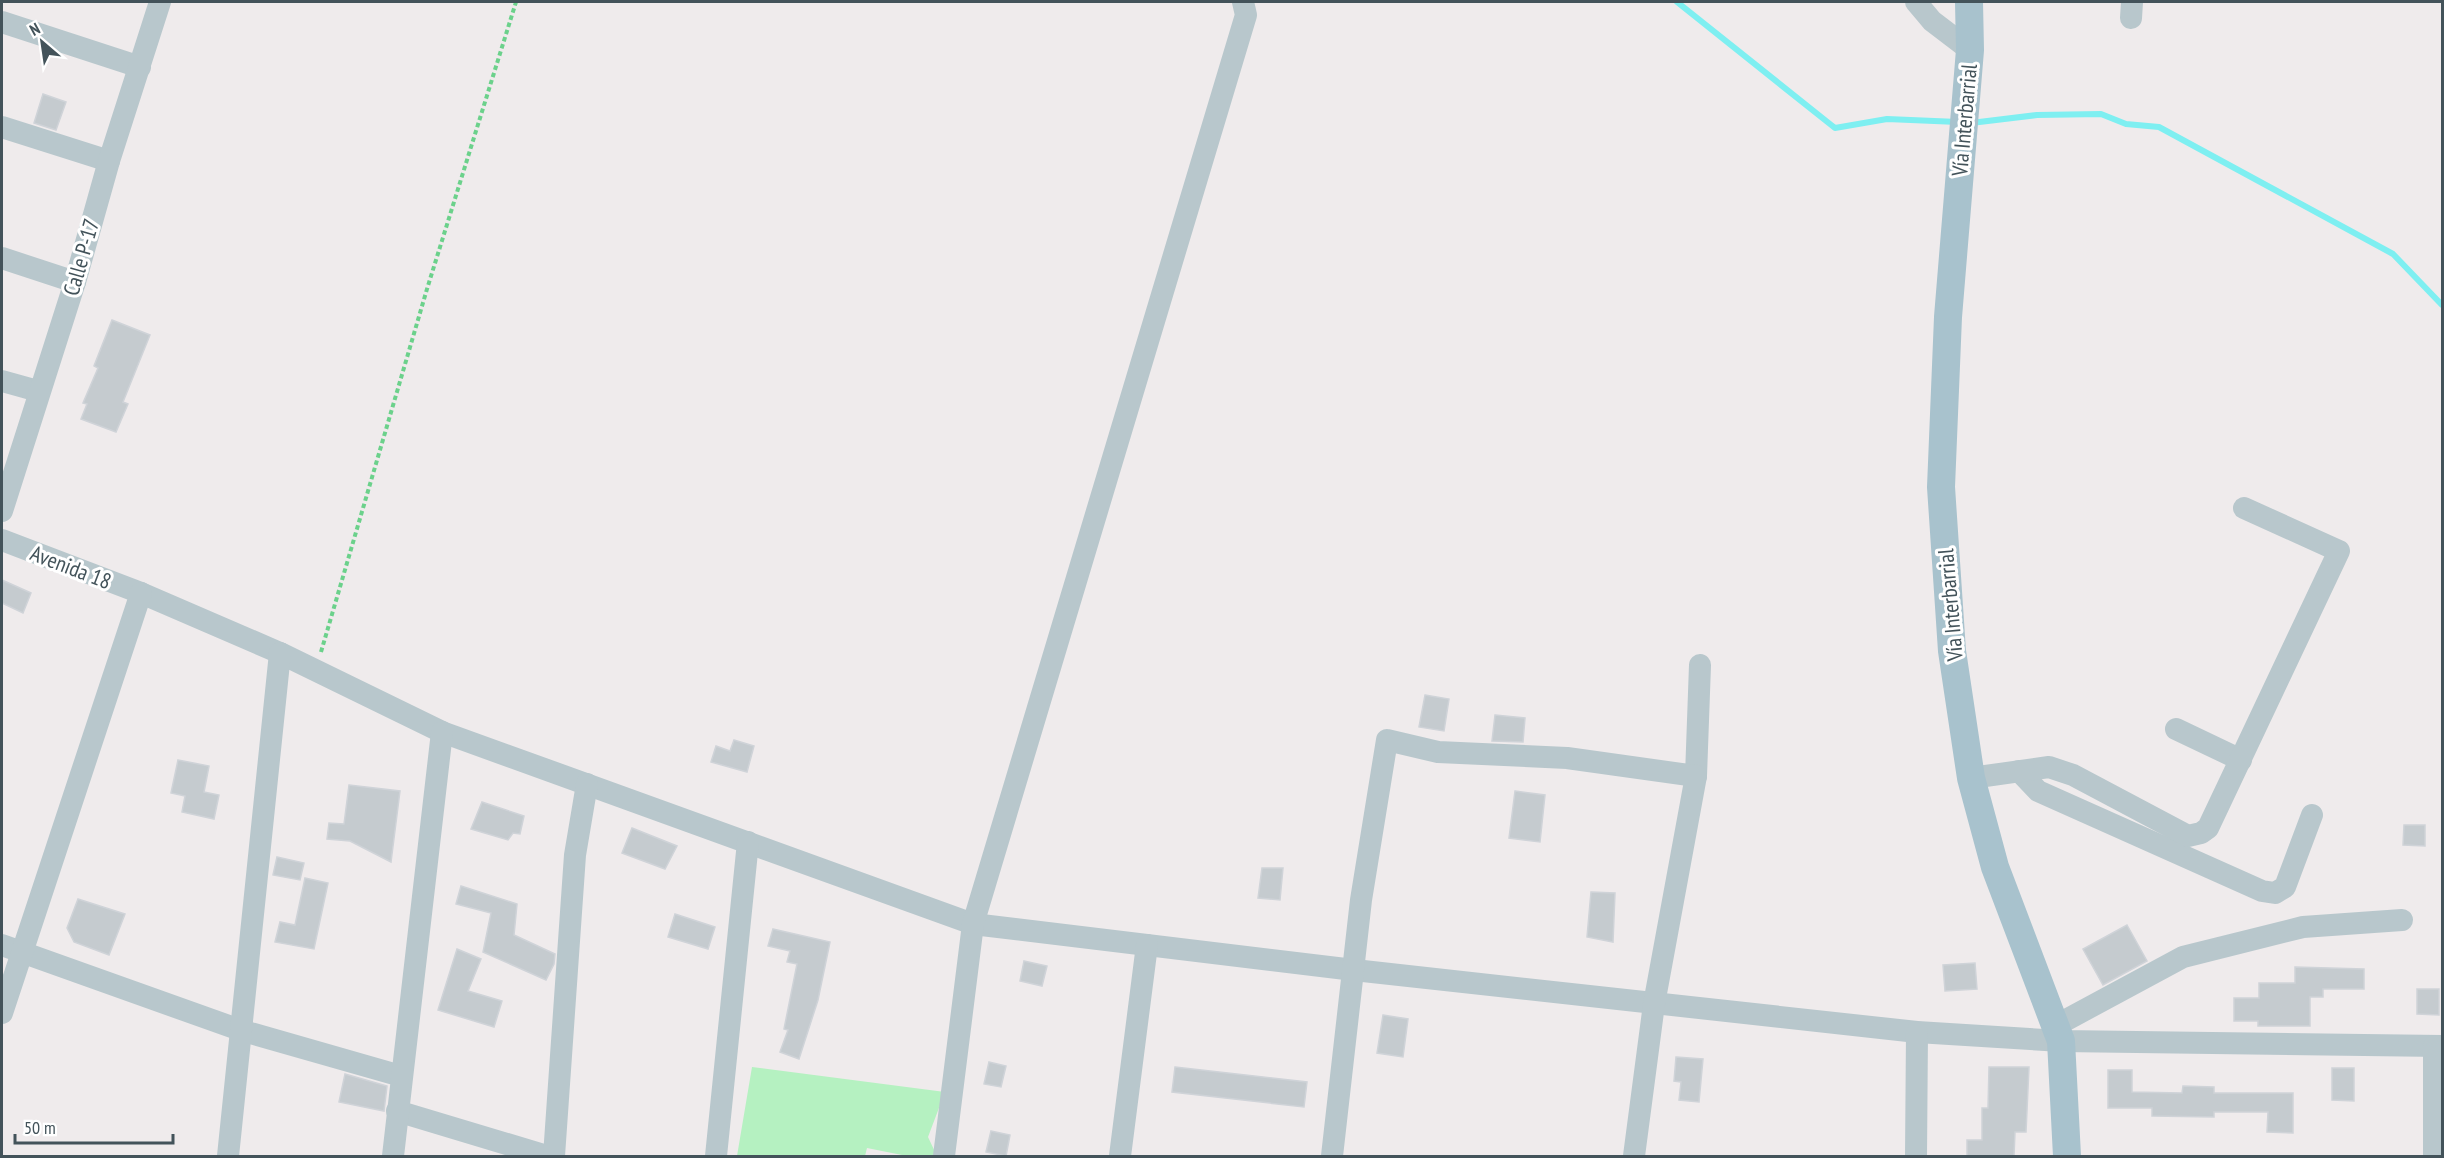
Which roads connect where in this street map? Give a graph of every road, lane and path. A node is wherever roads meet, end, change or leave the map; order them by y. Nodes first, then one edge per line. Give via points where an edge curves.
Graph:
1 (160, 2) edge
2 (516, 2) edge
3 (1243, 2) edge
4 (1916, 2) edge
5 (1969, 2) edge
6 (1984, 2) edge
7 (2, 22) edge
8 (1970, 51) junction
9 (140, 67) junction
10 (2, 127) edge
11 (109, 160) junction
12 (2, 258) edge
13 (75, 282) junction
14 (2, 381) edge
15 (38, 392) junction
16 (2244, 508) dead end
17 (2, 511) edge
18 (2, 540) edge
19 (141, 593) junction
20 (280, 653) junction
21 (1700, 665) dead end
22 (315, 670) junction
23 (2176, 729) dead end
24 (442, 732) junction
25 (2241, 760) junction
26 (2019, 771) junction
27 (1696, 776) junction
28 (1971, 778) junction
29 (586, 784) junction
30 (2312, 815) dead end
31 (748, 842) junction
32 (2402, 920) dead end
33 (974, 924) junction
34 (1147, 945) junction
35 (11, 948) edge
36 (1354, 970) junction
37 (1654, 1004) junction
38 (2, 1013) edge
39 (240, 1030) junction
40 (1917, 1032) junction
41 (2058, 1034) junction
42 (2438, 1046) edge
43 (401, 1076) junction
44 (397, 1111) junction
45 (228, 1156) edge
46 (393, 1156) edge
47 (547, 1156) edge
48 (554, 1156) edge
49 (716, 1156) edge
50 (944, 1156) edge
51 (1120, 1156) edge
52 (1332, 1156) edge
53 (1634, 1156) edge
54 (1916, 1156) edge
55 (2067, 1156) edge
56 (2434, 1156) edge

1 - 9 street, Calle P-17
2 - 22 path
3 - 33 street via 1246,15
4 - 8 street via 1932,21
5 - 8 main road, Vía Interbarrial
6 - 8 main road, Vía Interbarrial
7 - 9 street
8 - 28 main road, Vía Interbarrial via 1948,317 1941,487 1952,651
9 - 11 street, Calle P-17
10 - 11 street
11 - 13 street, Calle P-17
12 - 13 street
13 - 15 street, Calle P-17
14 - 15 street
15 - 17 street, Calle P-17
16 - 25 street via 2339,551
18 - 19 street, Avenida 18
19 - 20 street, Avenida 18
19 - 35 street
20 - 22 street, Avenida 18
20 - 39 street
21 - 27 street
22 - 24 street, Avenida 18
23 - 25 street
24 - 29 street, Avenida 18
24 - 43 street
25 - 26 street via 2208,828 2188,836 2060,770 2049,767
26 - 28 street
26 - 30 street via 2038,791 2262,891 2275,893 2285,887
27 - 36 street via 1567,758 1438,752 1387,740 1361,900
27 - 37 street
28 - 41 main road, Vía Interbarrial via 1995,867
29 - 31 street, Avenida 18
29 - 48 street via 575,855
31 - 33 street, Avenida 18
31 - 49 street
32 - 41 street via 2303,927 2183,957
33 - 34 street, Avenida 18
33 - 50 street
34 - 36 street, Avenida 18
34 - 51 street
35 - 38 street
35 - 39 street
36 - 37 street, Avenida 18
36 - 52 street
37 - 40 street, Avenida 18
37 - 53 street
39 - 43 street
39 - 45 street
40 - 41 street, Avenida 18
40 - 54 street
41 - 42 street, Avenida 18
41 - 55 main road, Vía Interbarrial
42 - 56 street
43 - 44 street
44 - 46 street
44 - 47 street

